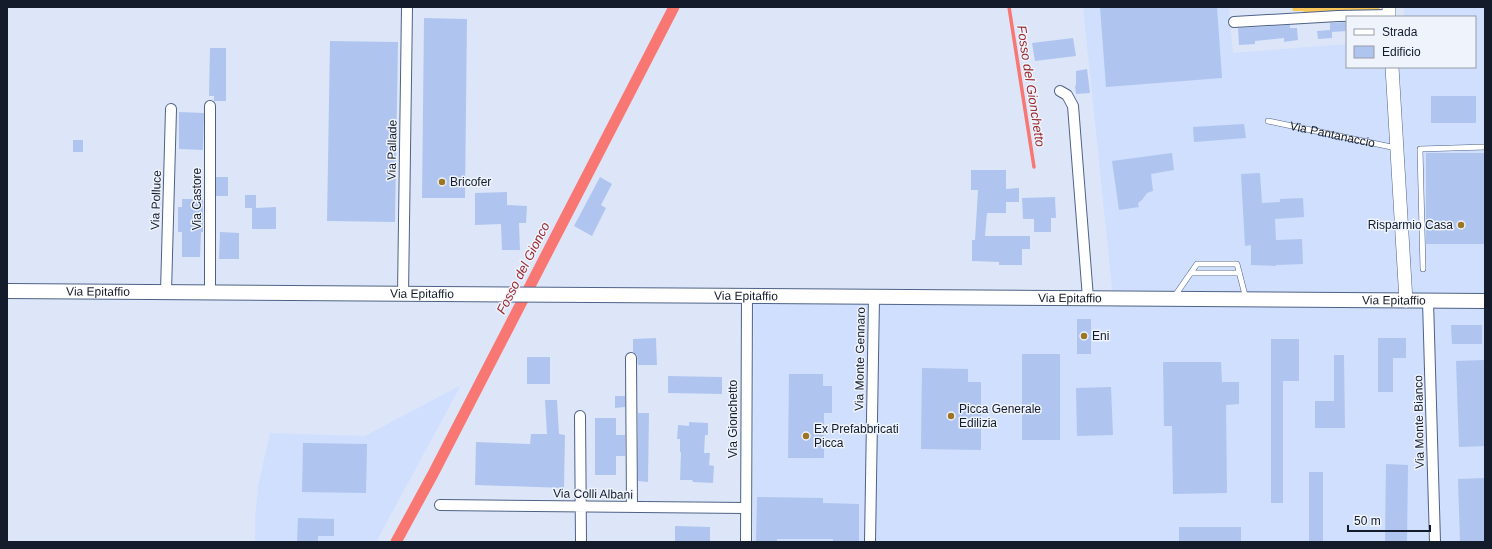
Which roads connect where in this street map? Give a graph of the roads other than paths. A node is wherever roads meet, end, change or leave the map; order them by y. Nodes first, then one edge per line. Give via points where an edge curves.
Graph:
1 (407, 7) edge
2 (1338, 12) edge
3 (1389, 13) edge
4 (1234, 22) dead end
5 (1392, 68) edge
6 (1060, 91) dead end
7 (210, 106) dead end
8 (172, 109) dead end
9 (1268, 121) dead end
10 (1485, 147) edge
11 (1397, 148) junction
12 (1423, 270) dead end
13 (1191, 272) junction
14 (1239, 273) junction
15 (7, 291) edge
16 (166, 292) junction
17 (210, 292) junction
18 (403, 294) junction
19 (747, 296) junction
20 (874, 296) junction
21 (1088, 298) junction
22 (1172, 299) junction
23 (1246, 300) junction
24 (1406, 301) junction
25 (1428, 301) junction
26 (1485, 301) edge
27 (631, 358) dead end
28 (580, 416) dead end
29 (440, 505) dead end
30 (580, 506) junction
31 (632, 507) junction
32 (746, 508) junction
33 (581, 542) edge
34 (746, 542) edge
35 (870, 542) edge
36 (1435, 542) edge

1 - 18 street, Via Pallade
2 - 3 street
2 - 4 street
5 - 11 street
6 - 21 street via 1067,96 1073,106
7 - 17 street, Via Castore
8 - 16 street, Via Polluce
9 - 11 lane, Via Pantanaccio
10 - 12 lane via 1420,149
11 - 24 street
13 - 14 lane
13 - 14 lane via 1197,264 1237,264
13 - 22 lane
14 - 23 lane
15 - 16 main road, Via Epitaffio
16 - 17 main road, Via Epitaffio
17 - 18 main road, Via Epitaffio
18 - 19 main road, Via Epitaffio
19 - 20 main road, Via Epitaffio
19 - 32 street, Via Gionchetto
20 - 21 main road, Via Epitaffio
20 - 35 street, Via Monte Gennaro
21 - 22 main road, Via Epitaffio
22 - 23 main road, Via Epitaffio
23 - 24 main road, Via Epitaffio
24 - 25 main road, Via Epitaffio
25 - 26 main road, Via Epitaffio
25 - 36 street, Via Monte Bianco
27 - 31 street
28 - 30 street
29 - 30 street, Via Colli Albani
30 - 31 street, Via Colli Albani
30 - 33 street
31 - 32 street, Via Colli Albani
32 - 34 street, Via Gionchetto

